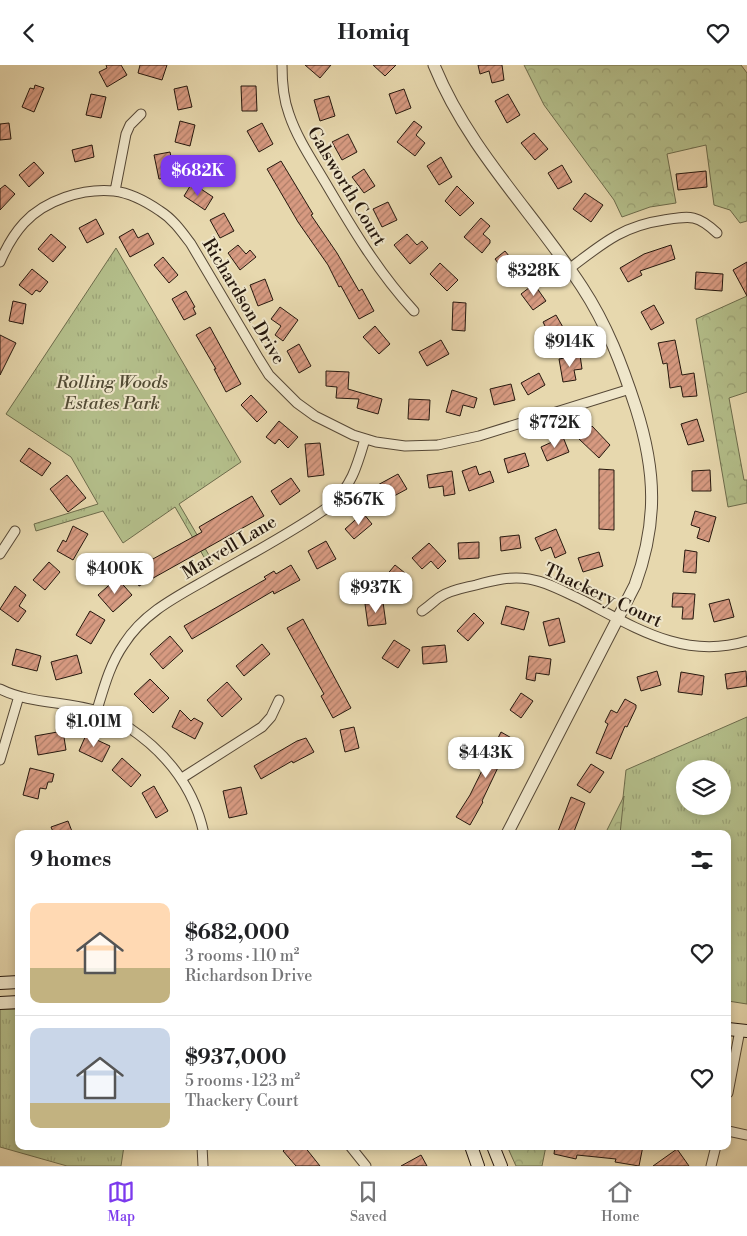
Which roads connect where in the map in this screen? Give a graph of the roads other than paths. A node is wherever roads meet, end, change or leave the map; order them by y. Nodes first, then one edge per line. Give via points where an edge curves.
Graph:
1 (282, 65) edge
2 (434, 65) edge
3 (141, 114) dead end
4 (115, 191) junction
5 (717, 233) dead end
6 (0, 262) edge
7 (569, 269) junction
8 (414, 311) dead end
9 (630, 389) junction
10 (365, 439) junction
11 (15, 531) dead end
12 (0, 554) edge
13 (422, 611) dead end
14 (618, 619) junction
15 (747, 641) edge
16 (0, 689) edge
17 (18, 696) junction
18 (279, 700) dead end
19 (97, 710) junction
20 (0, 760) edge
21 (182, 778) junction
22 (203, 830) edge
23 (509, 830) edge
24 (15, 982) edge
25 (0, 983) edge
26 (15, 1002) edge
27 (0, 1003) edge
28 (738, 1030) edge
29 (731, 1074) edge
30 (731, 1132) edge
31 (747, 1135) edge
32 (202, 1150) edge
33 (353, 1150) edge
34 (472, 1150) edge
35 (495, 1150) edge
36 (715, 1150) edge
37 (203, 1166) edge
38 (366, 1166) edge
39 (478, 1166) edge
40 (501, 1166) edge
41 (712, 1166) edge

1 - 8 street, Galsworth Court via 286,105 300,140 359,241 394,290
2 - 7 street via 452,106 483,155
3 - 4 street via 126,134
4 - 6 street, Richardson Drive via 70,196 37,211 13,236
4 - 10 street, Richardson Drive via 153,207 181,230 259,359 280,387 315,416
5 - 7 street via 692,217 647,222 615,235
7 - 9 street via 607,331
9 - 10 street, Richardson Drive via 456,442 412,446
9 - 14 street via 648,448 653,506 643,563
10 - 19 street, Marvell Lane via 351,481 331,505 166,603 140,624 114,660
11 - 12 street
13 - 14 street, Thackery Court via 450,592 495,580 519,578 552,585
14 - 15 street, Thackery Court via 662,639 689,646 721,647
14 - 23 street
16 - 17 street
17 - 19 street
17 - 20 street
18 - 21 street via 262,727
19 - 21 street via 142,737
21 - 22 street
24 - 25 main road
26 - 27 main road
28 - 29 street
30 - 31 street
32 - 37 street
33 - 38 street
34 - 39 main road
35 - 40 main road
36 - 41 street

